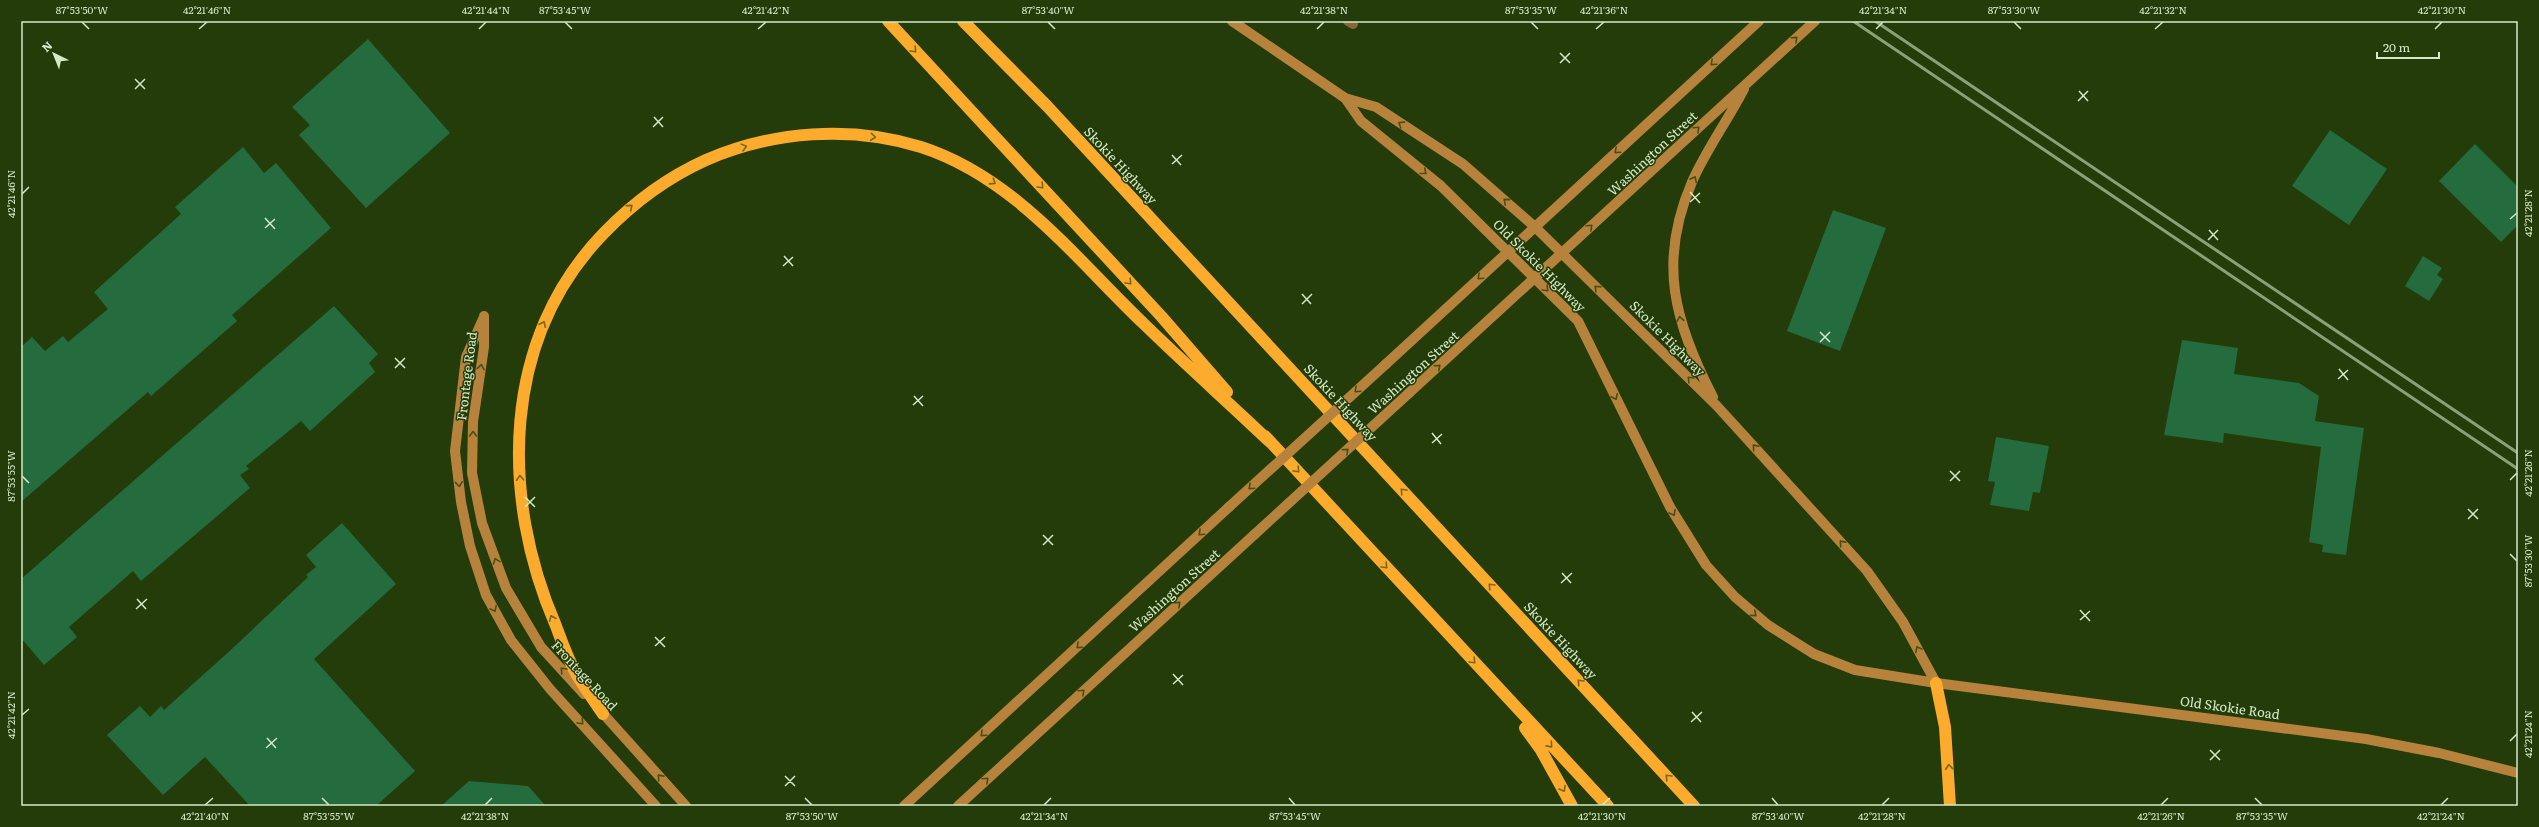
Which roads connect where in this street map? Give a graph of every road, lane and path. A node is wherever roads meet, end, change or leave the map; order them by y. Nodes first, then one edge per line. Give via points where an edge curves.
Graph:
1 (888, 21) edge
2 (963, 21) edge
3 (1232, 21) edge
4 (1759, 21) edge
5 (1815, 21) edge
6 (1748, 82) junction
7 (1345, 98) junction
8 (1535, 227) junction
9 (1509, 251) junction
10 (1562, 253) junction
11 (1535, 278) junction
12 (1717, 406) junction
13 (1270, 442) junction
14 (1486, 675) junction
15 (1936, 683) junction
16 (603, 714) junction
17 (2518, 773) edge
18 (656, 806) edge
19 (686, 806) edge
20 (904, 806) edge
21 (958, 806) edge
22 (1572, 806) edge
23 (1608, 806) edge
24 (1694, 806) edge
25 (1950, 806) edge

1 -> 13 highway via 1161,316
24 -> 2 highway, Skokie Highway via 1047,106
3 - 7 main road
4 -> 8 main road, Washington Street
6 -> 5 main road, Washington Street
10 -> 6 main road, Washington Street
12 -> 6 main road via 1691,354 1680,324 1673,272 1673,245 1692,182
8 -> 7 main road, Old Skokie Highway via 1463,164 1376,107
7 -> 9 main road, Old Skokie Highway via 1361,121 1441,186
8 - 9 main road, Washington Street
8 - 10 main road, Skokie Highway
9 - 11 main road, Old Skokie Highway
9 -> 20 main road, Washington Street, bridge
10 - 11 main road, Washington Street
12 -> 10 main road, Skokie Highway
11 -> 15 main road, Old Skokie Highway via 1578,321 1683,531 1706,565 1735,597 1768,625 1814,654 1855,670
21 -> 11 main road, Washington Street, bridge
15 -> 12 main road, Skokie Highway via 1903,622 1867,570
13 -> 14 highway
16 -> 13 highway via 576,672 542,595 529,548 520,496 518,443 524,382 544,321 564,283 589,248 631,206 666,180 725,152 782,137 836,133 885,139 920,147 956,161 994,182 1021,202 1145,325
14 -> 22 highway via 1542,750
14 -> 23 highway
15 - 17 main road, Old Skokie Road via 2366,738
25 -> 15 highway via 1945,727
16 -> 18 main road, Frontage Road via 541,647 506,588 482,523 472,473 473,422 484,347 484,316 466,357 455,451 461,502 470,546 486,595 511,640 550,689
19 -> 16 main road, Frontage Road

